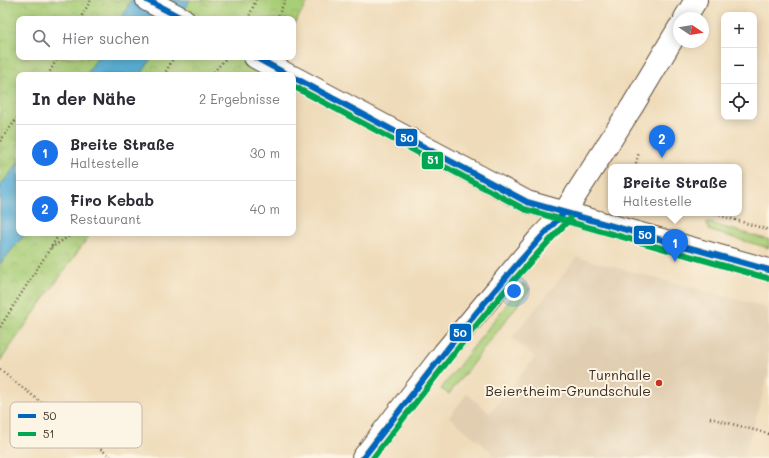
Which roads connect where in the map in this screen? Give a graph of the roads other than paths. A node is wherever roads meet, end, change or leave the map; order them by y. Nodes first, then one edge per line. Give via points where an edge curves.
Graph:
1 (147, 0) edge
2 (696, 0) edge
3 (689, 12) edge
4 (177, 16) edge
5 (673, 38) edge
6 (260, 60) edge
7 (282, 72) edge
8 (296, 79) edge
9 (564, 213) junction
10 (769, 270) edge
11 (363, 458) edge

1 - 4 street
2 - 3 street
5 - 9 street
6 - 7 street
8 - 9 street via 527,202
9 - 10 street
9 - 11 street via 538,240 444,353

